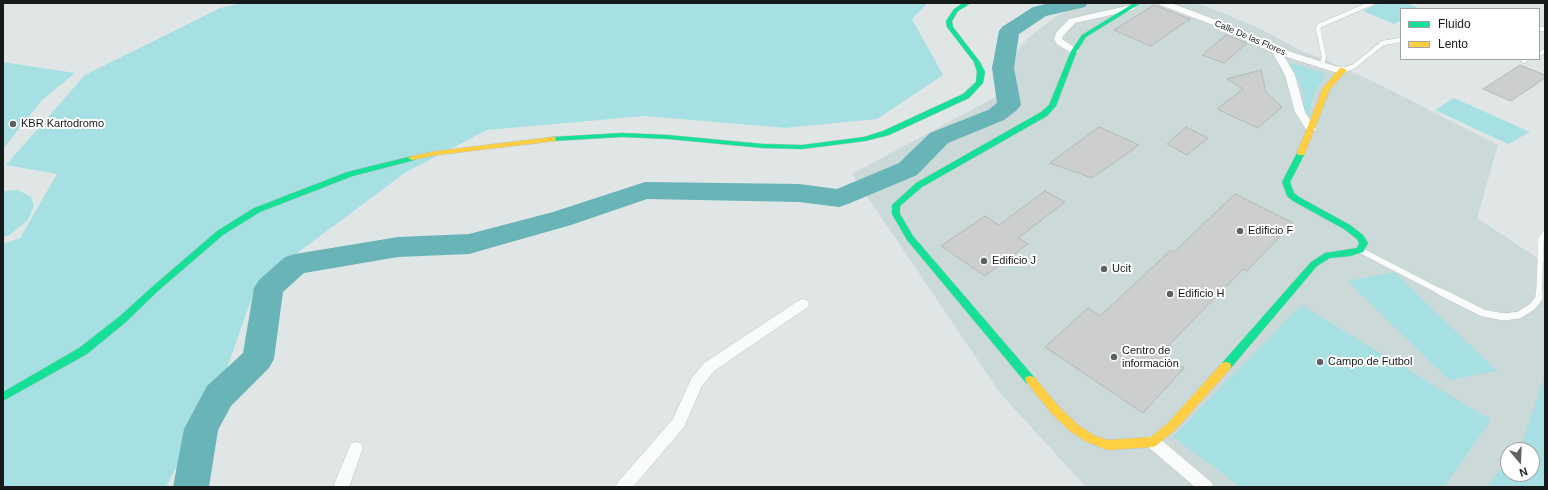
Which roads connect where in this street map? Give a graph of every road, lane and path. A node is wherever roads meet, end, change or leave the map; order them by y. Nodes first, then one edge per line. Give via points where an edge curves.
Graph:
1 (968, 3) edge
2 (1163, 3) edge
3 (1372, 3) edge
4 (1134, 6) edge
5 (1400, 40) edge
6 (1074, 50) junction
7 (1276, 50) junction
8 (1322, 64) junction
9 (1343, 70) junction
10 (1312, 129) junction
11 (1545, 234) edge
12 (1360, 250) junction
13 (802, 304) dead end
14 (3, 397) edge
15 (1153, 442) junction
16 (356, 448) dead end
17 (341, 487) edge
18 (623, 487) edge
19 (1206, 487) edge

1 - 14 street via 956,10 949,21 950,27 978,62 981,72 979,83 966,96 886,133 859,140 802,147 653,136 557,138 437,153 350,174 257,210 220,233 83,351
2 - 7 street, Calle De las Flores via 1232,29
3 - 8 lane via 1318,28 1324,56
4 - 6 street via 1084,36
4 - 6 street via 1072,21 1058,39
5 - 9 lane via 1383,43 1353,67
6 - 15 street via 1052,106 1044,114 919,185 896,205 896,214 910,238 1056,411 1074,428 1091,439 1108,445
7 - 8 street, Calle De las Flores
7 - 10 street via 1290,75 1300,112
8 - 9 street, Calle De las Flores
9 - 10 street via 1327,88
10 - 12 street via 1286,186 1296,199 1360,237 1364,243
11 - 12 lane via 1541,239 1539,298 1532,307 1504,318 1483,313
12 - 15 street via 1328,255 1314,264 1196,400
13 - 18 street via 709,367 696,383 679,423
15 - 19 street
16 - 17 street

